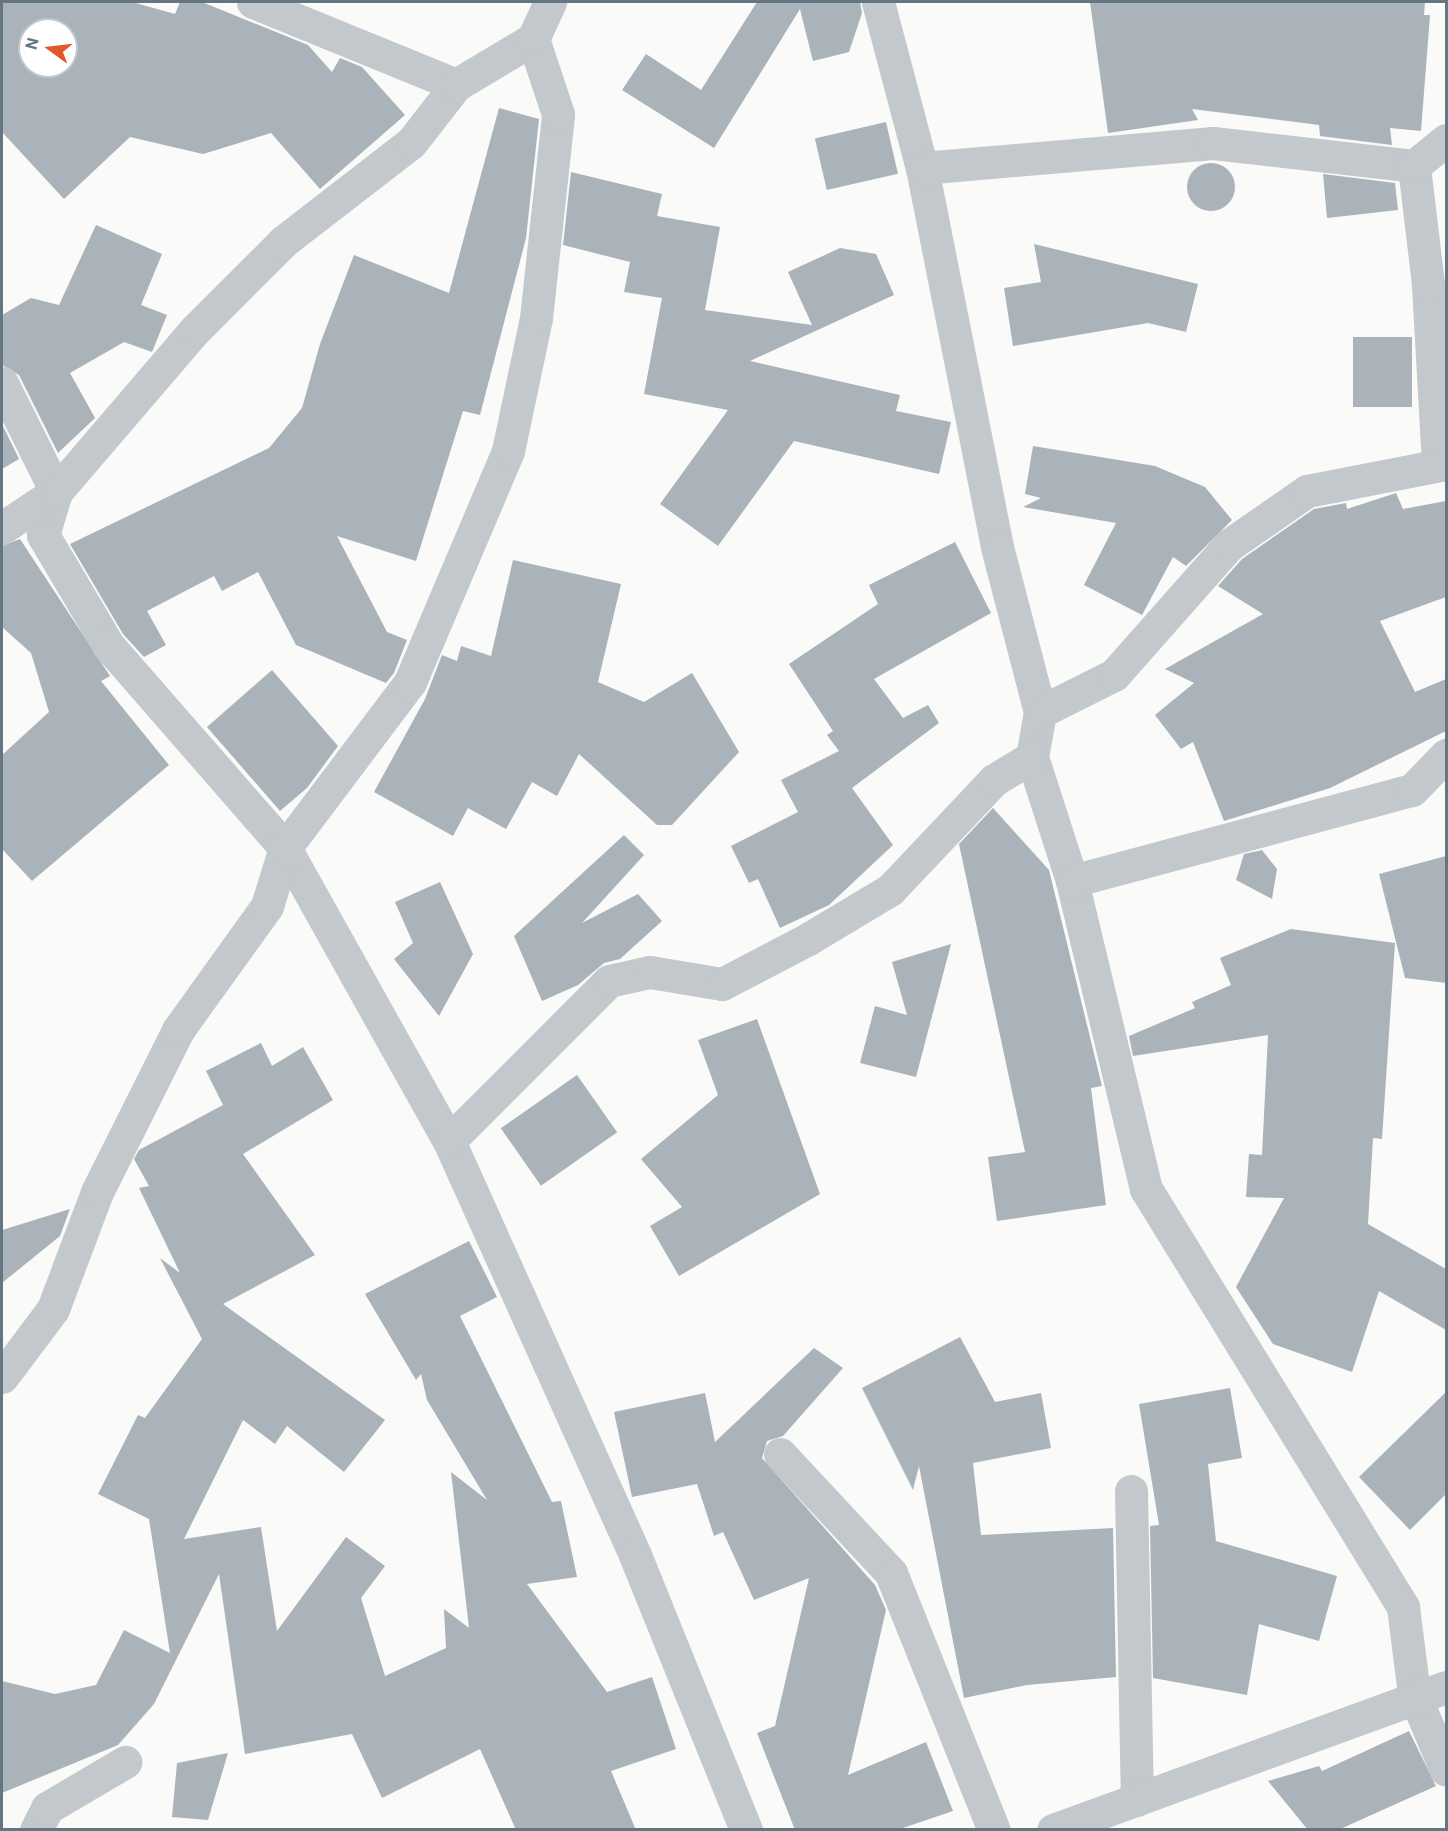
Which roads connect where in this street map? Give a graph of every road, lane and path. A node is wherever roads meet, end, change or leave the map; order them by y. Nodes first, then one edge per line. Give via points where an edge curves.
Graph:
1 (253, 2) edge
2 (550, 2) edge
3 (878, 2) edge
4 (533, 39) junction
5 (456, 85) junction
6 (1446, 140) edge
7 (1414, 166) junction
8 (922, 168) junction
9 (2, 383) edge
10 (1442, 464) edge
11 (56, 492) junction
12 (2, 528) edge
13 (1040, 712) junction
14 (1446, 755) edge
15 (1032, 757) junction
16 (285, 848) junction
17 (1072, 881) junction
18 (448, 1141) junction
19 (2, 1377) edge
20 (780, 1454) dead end
21 (1131, 1491) dead end
22 (1446, 1687) edge
23 (1414, 1694) junction
24 (125, 1762) dead end
25 (1446, 1770) edge
26 (1137, 1800) junction
27 (36, 1830) edge
28 (746, 1830) edge
29 (994, 1830) edge
30 (1053, 1830) edge

1 - 5 street
2 - 4 street
3 - 8 street
4 - 5 street
4 - 16 street via 558,114 536,318 508,451 410,682
5 - 11 street via 411,143 284,241 195,330
6 - 7 street
7 - 8 street via 1213,143
7 - 10 street
8 - 13 street via 997,547
9 - 11 street
10 - 13 street via 1307,491 1229,546 1114,675
11 - 12 street
11 - 16 street via 43,535 108,645
13 - 15 street
14 - 17 street via 1412,790
15 - 17 street
15 - 18 street via 994,780 890,890 808,939 722,984 650,972 609,981
16 - 18 street
16 - 19 street via 267,906 168,1050 97,1192 53,1309
17 - 23 street via 1146,1189 1403,1607
18 - 28 street via 635,1555
20 - 29 street via 891,1573
21 - 26 street
22 - 23 street
23 - 25 street
23 - 26 street
24 - 27 street via 47,1808
26 - 30 street

